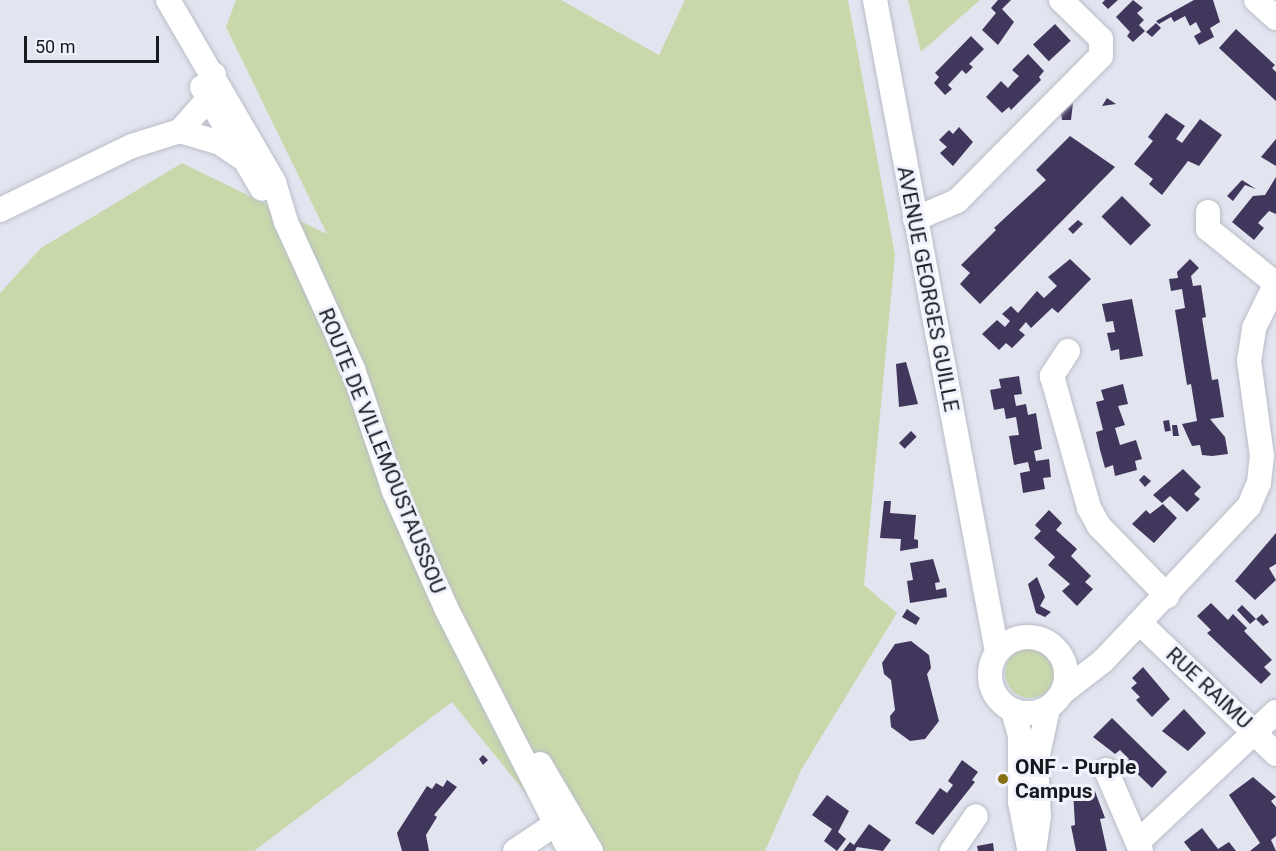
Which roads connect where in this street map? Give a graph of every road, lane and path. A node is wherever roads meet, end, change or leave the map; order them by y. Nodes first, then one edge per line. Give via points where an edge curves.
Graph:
1 (150, 0) edge
2 (168, 0) edge
3 (875, 0) edge
4 (1061, 0) edge
5 (1256, 0) edge
6 (1276, 18) edge
7 (214, 75) junction
8 (208, 98) junction
9 (180, 131) junction
10 (242, 158) junction
11 (0, 210) edge
12 (1208, 212) dead end
13 (915, 219) junction
14 (286, 222) junction
15 (1276, 283) edge
16 (1068, 351) dead end
17 (983, 577) junction
18 (1167, 596) junction
19 (1140, 623) junction
20 (1024, 637) junction
21 (998, 652) junction
22 (1060, 653) junction
23 (1103, 661) junction
24 (1056, 700) junction
25 (1013, 711) junction
26 (1276, 712) edge
27 (1254, 729) junction
28 (1276, 754) edge
29 (1106, 770) dead end
30 (976, 816) dead end
31 (563, 819) junction
32 (1140, 846) edge
33 (515, 851) edge
34 (570, 851) edge
35 (591, 851) edge
36 (952, 851) edge
37 (1032, 851) edge

1 - 8 street, ROUTE DE VILLEMOUSTAUSSOU
2 - 7 street, ROUTE DE VILLEMOUSTAUSSOU
3 - 13 street, AVENUE GEORGES GUILLE
4 - 13 street via 1101,39 1101,56 957,201
5 - 6 street
7 - 8 street
7 - 14 street, ROUTE DE VILLEMOUSTAUSSOU via 274,182
8 - 9 street
8 - 10 street, ROUTE DE VILLEMOUSTAUSSOU
9 - 10 street via 220,143
9 - 11 street via 132,146
10 - 14 street, ROUTE DE VILLEMOUSTAUSSOU
12 - 15 street via 1208,229
13 - 17 street, AVENUE GEORGES GUILLE
14 - 31 street, ROUTE DE VILLEMOUSTAUSSOU via 353,369 394,491 481,678
15 - 18 street via 1254,328 1249,361 1262,456 1259,483 1249,506
16 - 18 street via 1052,376 1089,508 1099,526
17 - 20 street, AVENUE GEORGES GUILLE via 1002,616
17 - 21 street, AVENUE GEORGES GUILLE
18 - 19 street
19 - 23 street
19 - 27 street, RUE RAIMU
20 - 21 street
20 - 22 street via 1042,639
21 - 25 street via 991,666 990,682 997,698
22 - 23 street
22 - 24 street via 1067,672
23 - 24 street
24 - 25 street via 1030,714
24 - 37 street via 1036,764 1039,817
25 - 37 street via 1020,735 1020,802
26 - 27 street
27 - 28 street, RUE RAIMU
27 - 32 street
29 - 32 street
30 - 36 street
31 - 33 street
31 - 34 street, ROUTE DE VILLEMOUSTAUSSOU
31 - 35 street, ROUTE DE VILLEMOUSTAUSSOU

